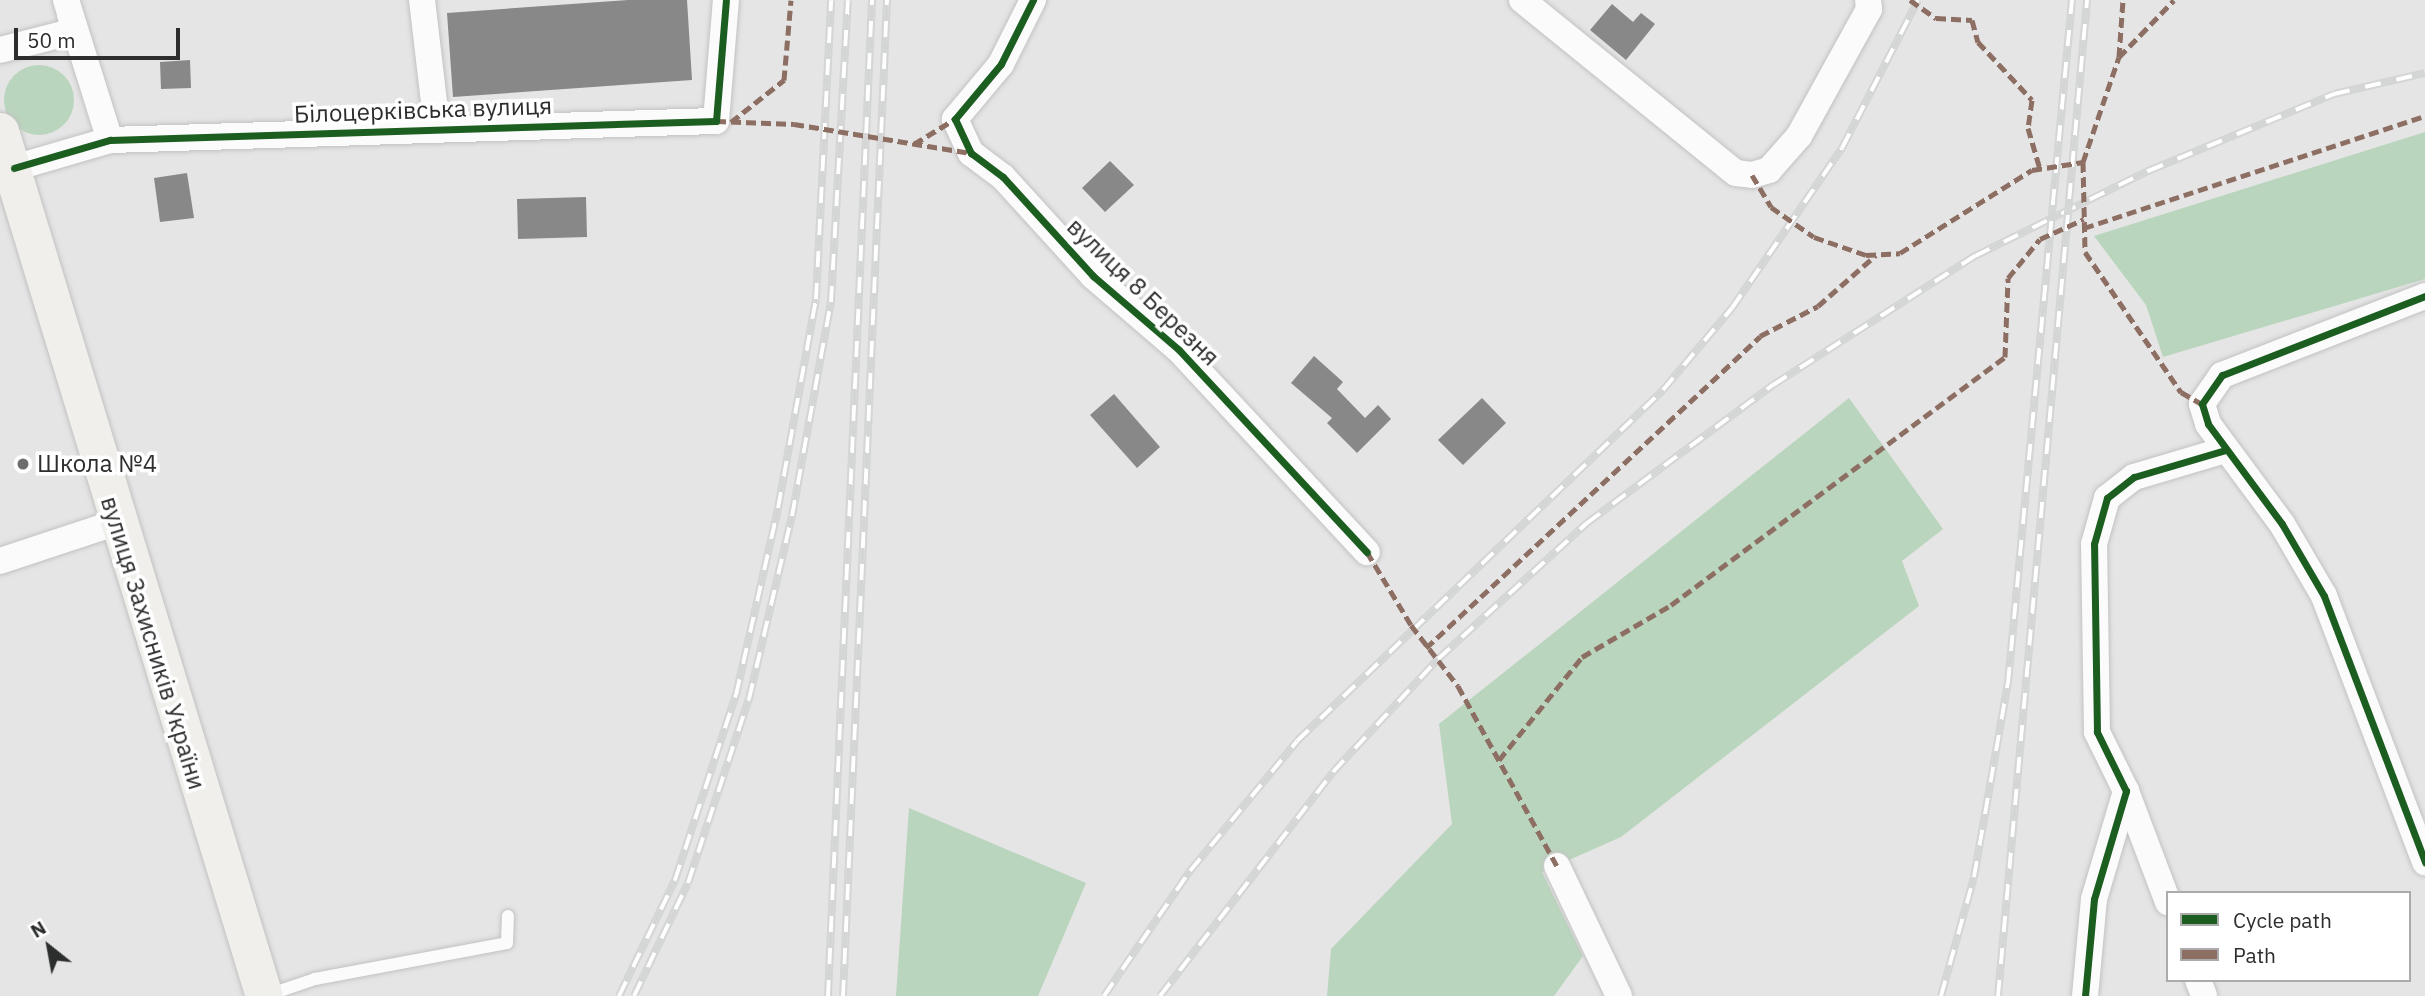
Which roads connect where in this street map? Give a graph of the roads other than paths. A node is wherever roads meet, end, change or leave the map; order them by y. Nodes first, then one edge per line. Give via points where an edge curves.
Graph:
1 (65, 0) edge
2 (422, 0) edge
3 (726, 0) edge
4 (1034, 0) edge
5 (1522, 0) edge
6 (1868, 0) edge
7 (75, 31) junction
8 (0, 50) edge
9 (437, 128) junction
10 (0, 131) edge
11 (110, 140) junction
12 (14, 167) junction
13 (2425, 296) edge
14 (2225, 450) junction
15 (115, 523) junction
16 (1367, 552) dead end
17 (0, 561) edge
18 (2126, 791) junction
19 (2425, 863) edge
20 (1557, 866) dead end
21 (2166, 897) edge
22 (508, 916) dead end
23 (265, 996) edge
24 (1619, 996) edge
25 (2085, 996) edge

1 - 7 street
2 - 9 street
3 - 9 street, Білоцерківська вулиця via 716,121
4 - 16 street, вулиця 8 Березня via 1001,64 955,119 971,153 1003,177 1093,276 1179,350
5 - 6 street via 1736,173 1769,170 1799,136 1869,9
7 - 8 street
7 - 11 street
9 - 11 street, Білоцерківська вулиця
10 - 12 main road
11 - 12 street, Білоцерківська вулиця
12 - 15 main road, вулиця Захисників України via 37,267
13 - 14 street via 2222,375 2202,404
14 - 18 street via 2134,477 2108,498 2094,544 2097,732
14 - 19 street via 2282,524 2324,596
15 - 17 street
15 - 23 main road, вулиця Захисників України
18 - 21 street
18 - 25 street via 2094,899
20 - 24 street
22 - 23 lane via 507,943 315,979

